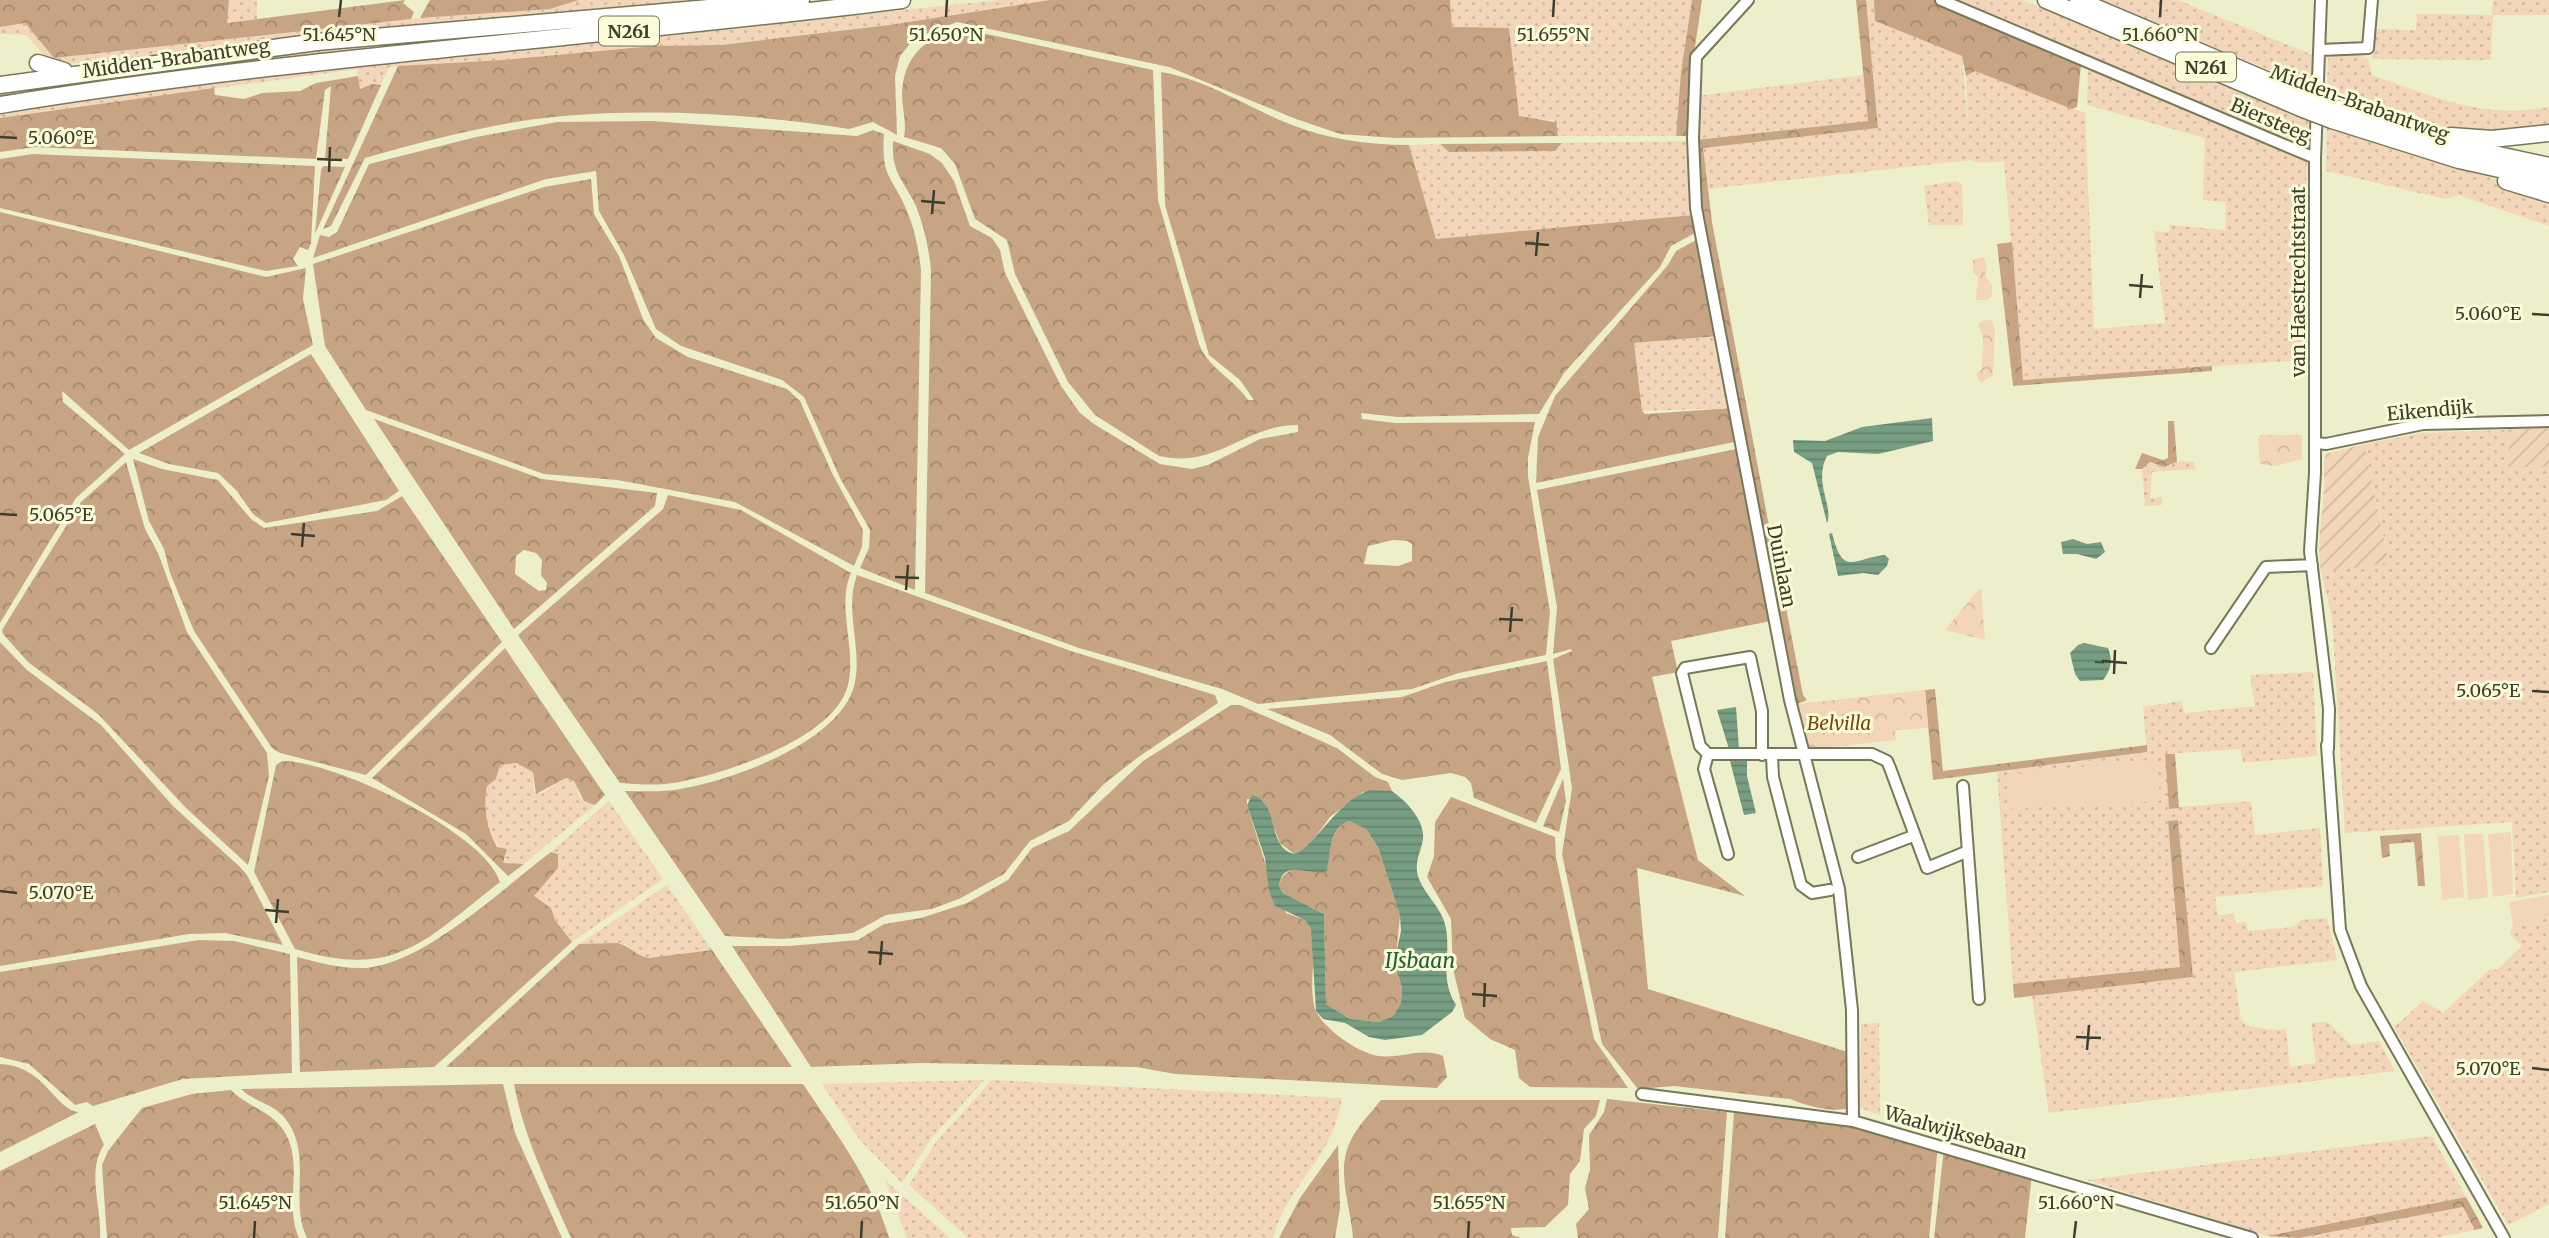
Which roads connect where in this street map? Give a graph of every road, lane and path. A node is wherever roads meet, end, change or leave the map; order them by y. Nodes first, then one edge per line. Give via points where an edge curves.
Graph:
1 (802, 0) edge
2 (902, 0) edge
3 (1748, 0) edge
4 (1941, 0) edge
5 (2046, 0) edge
6 (2078, 0) edge
7 (2321, 0) edge
8 (2372, 0) edge
9 (2320, 50) junction
10 (38, 63) dead end
11 (80, 73) junction
12 (0, 85) edge
13 (2304, 102) junction
14 (0, 105) edge
15 (2332, 113) junction
16 (2352, 114) junction
17 (2549, 133) edge
18 (2315, 158) junction
19 (2459, 160) junction
20 (2549, 166) edge
21 (2549, 180) edge
22 (2549, 194) edge
23 (2549, 421) edge
24 (2316, 443) junction
25 (2312, 565) junction
26 (2211, 648) dead end
27 (1707, 754) junction
28 (1767, 755) junction
29 (1804, 756) junction
30 (1963, 786) dead end
31 (1913, 836) junction
32 (1966, 852) junction
33 (1728, 854) dead end
34 (1858, 858) dead end
35 (1830, 890) dead end
36 (1979, 999) dead end
37 (1642, 1094) dead end
38 (1853, 1121) junction
39 (2252, 1238) edge
40 (2504, 1238) edge

1 - 11 highway, Midden-Brabantweg / N261 via 317,42
2 - 14 highway, Midden-Brabantweg / N261 via 313,62
3 - 29 street, Duinlaan via 1698,53 1695,64 1696,208
4 - 18 street, Biersteeg
5 - 13 highway, Midden-Brabantweg / N261
6 - 13 highway, Midden-Brabantweg / N261
7 - 9 street, van Haestrechtstraat
8 - 9 street via 2368,48
9 - 18 street, van Haestrechtstraat
10 - 11 highway, N261
11 - 12 highway, Midden-Brabantweg / N261
13 - 15 highway, Midden-Brabantweg / N261, bridge
15 - 16 highway, Midden-Brabantweg / N261
15 - 19 highway, Midden-Brabantweg / N261
16 - 17 highway, N261 via 2476,139
16 - 20 highway, Midden-Brabantweg / N261 via 2457,146
18 - 24 street, van Haestrechtstraat
19 - 21 highway, Midden-Brabantweg / N261
19 - 22 highway, N261 via 2480,173
23 - 24 street, Eikendijk via 2423,424
24 - 25 street, van Haestrechtstraat
25 - 26 street via 2266,567
25 - 40 street, van Haestrechtstraat via 2331,726 2328,749 2338,912 2345,951
27 - 28 street
27 - 28 street via 1700,746 1682,670 1745,655 1751,658
27 - 33 street via 1704,769
28 - 29 street
28 - 35 street via 1801,885 1811,893
29 - 31 street via 1872,754 1887,761
29 - 38 street, Duinlaan via 1834,868 1845,930 1852,1010
30 - 32 street
31 - 32 street via 1927,868
31 - 34 street
32 - 36 street
37 - 38 street, Waalwijksebaan
38 - 39 street, Waalwijksebaan

